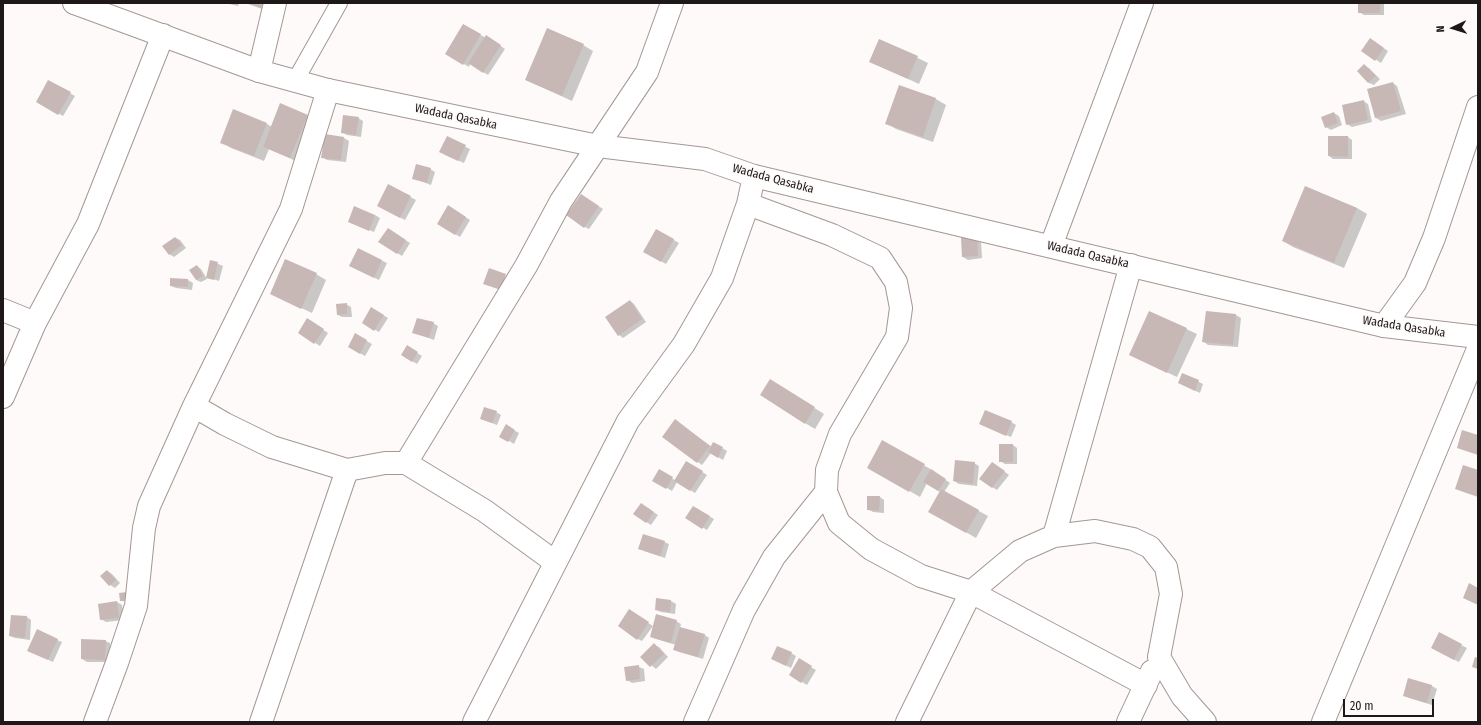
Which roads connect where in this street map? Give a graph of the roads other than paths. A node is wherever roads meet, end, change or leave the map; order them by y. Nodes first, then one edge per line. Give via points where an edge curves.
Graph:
1 (74, 3) edge
2 (275, 3) edge
3 (339, 3) edge
4 (672, 3) edge
5 (1142, 3) edge
6 (163, 35) junction
7 (260, 71) junction
8 (295, 81) junction
9 (328, 90) junction
10 (1478, 107) edge
11 (598, 146) junction
12 (754, 176) junction
13 (748, 204) junction
14 (1051, 246) junction
15 (1131, 265) junction
16 (3, 310) edge
17 (35, 323) junction
18 (1384, 326) junction
19 (1478, 337) edge
20 (1478, 349) edge
21 (3, 397) edge
22 (194, 406) junction
23 (406, 463) junction
24 (347, 470) junction
25 (826, 492) junction
26 (1054, 536) junction
27 (555, 562) junction
28 (971, 592) junction
29 (1159, 657) junction
30 (1146, 685) junction
31 (95, 722) edge
32 (261, 722) edge
33 (474, 722) edge
34 (694, 722) edge
35 (907, 722) edge
36 (1128, 722) edge
37 (1205, 722) edge
38 (1323, 722) edge

1 - 6 street, Wadada Qasabka
2 - 7 street
3 - 8 lane
4 - 11 street via 648,72
5 - 14 street
6 - 7 street, Wadada Qasabka
6 - 17 street via 88,224
7 - 8 street, Wadada Qasabka
8 - 9 street, Wadada Qasabka
9 - 11 street, Wadada Qasabka
9 - 22 street via 291,209
10 - 18 street via 1434,238 1418,277
11 - 12 street, Wadada Qasabka via 705,159
11 - 23 street via 561,201 526,266
12 - 13 street
12 - 14 street, Wadada Qasabka
13 - 25 street via 832,235 880,258 896,282 901,308 897,337 840,434 826,470
13 - 27 street via 722,278 684,344 628,421
14 - 15 street, Wadada Qasabka
15 - 18 street, Wadada Qasabka
15 - 26 street
16 - 17 street
17 - 21 street
18 - 19 street, Wadada Qasabka
20 - 38 street
22 - 24 street via 272,447
22 - 31 street via 149,506 144,528 136,606
23 - 24 street via 385,463
23 - 27 street via 486,511
24 - 32 street
25 - 28 street via 839,523 871,549 921,576
25 - 34 street via 770,563 744,610
26 - 28 street via 1020,551
26 - 29 street via 1095,531 1133,539 1150,547 1166,567 1171,594
27 - 33 street
28 - 30 street
28 - 35 street
29 - 30 street
29 - 37 street via 1182,696
30 - 36 street

